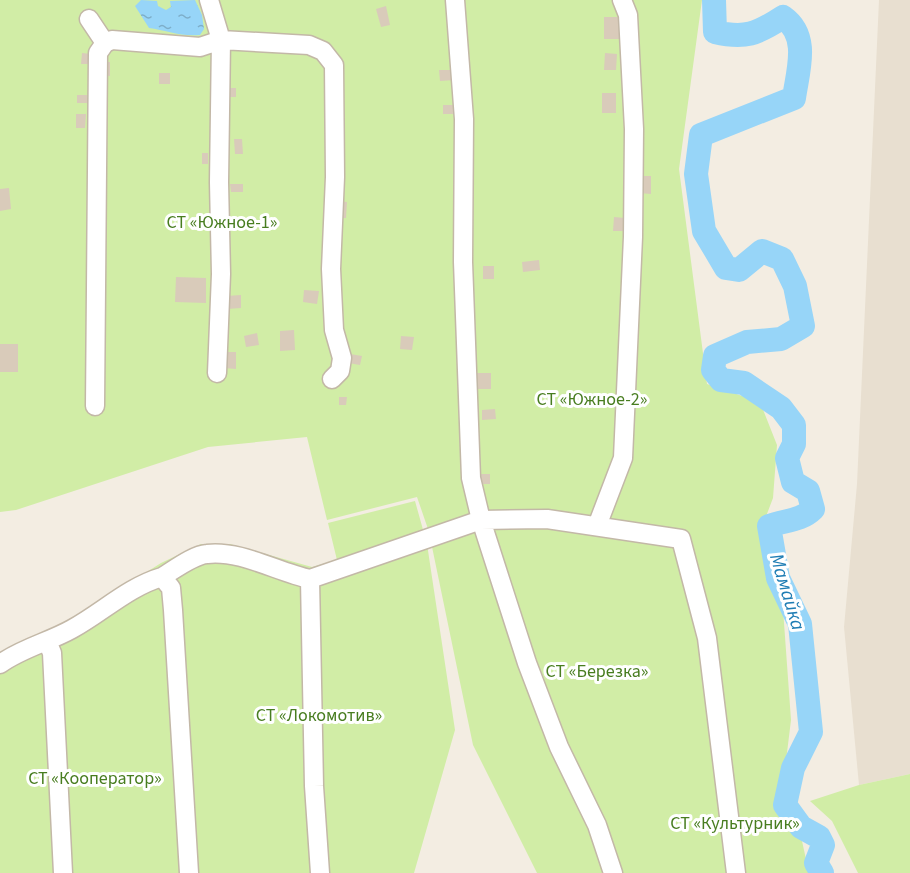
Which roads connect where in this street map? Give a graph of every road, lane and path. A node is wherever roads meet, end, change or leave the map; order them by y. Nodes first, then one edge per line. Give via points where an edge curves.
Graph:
1 (208, 0) edge
2 (455, 0) edge
3 (622, 0) edge
4 (89, 19) dead end
5 (221, 40) junction
6 (105, 43) junction
7 (217, 373) dead end
8 (332, 379) dead end
9 (95, 406) dead end
10 (481, 520) junction
11 (597, 526) junction
12 (162, 577) junction
13 (310, 579) junction
14 (47, 641) junction
15 (0, 664) edge
16 (63, 873) edge
17 (189, 873) edge
18 (320, 873) edge
19 (613, 873) edge
20 (736, 873) edge

1 - 5 street
2 - 10 street via 464,118 463,262 471,478
3 - 11 street via 628,15 634,129 628,364 622,458
4 - 6 street
5 - 6 street via 200,48 112,40
5 - 7 street
5 - 8 street via 309,45 323,51 334,65 336,177 331,269 334,330 342,357 340,371
6 - 9 street via 98,53 95,151
10 - 11 street via 547,519
10 - 13 street
10 - 19 street via 527,663 559,747 597,825
11 - 20 street via 674,536 681,539 686,551 707,638
12 - 13 street via 205,554 233,555
12 - 14 street via 128,591 102,612
12 - 17 street via 171,588
13 - 18 street via 314,786
14 - 15 street
14 - 16 street via 52,653

